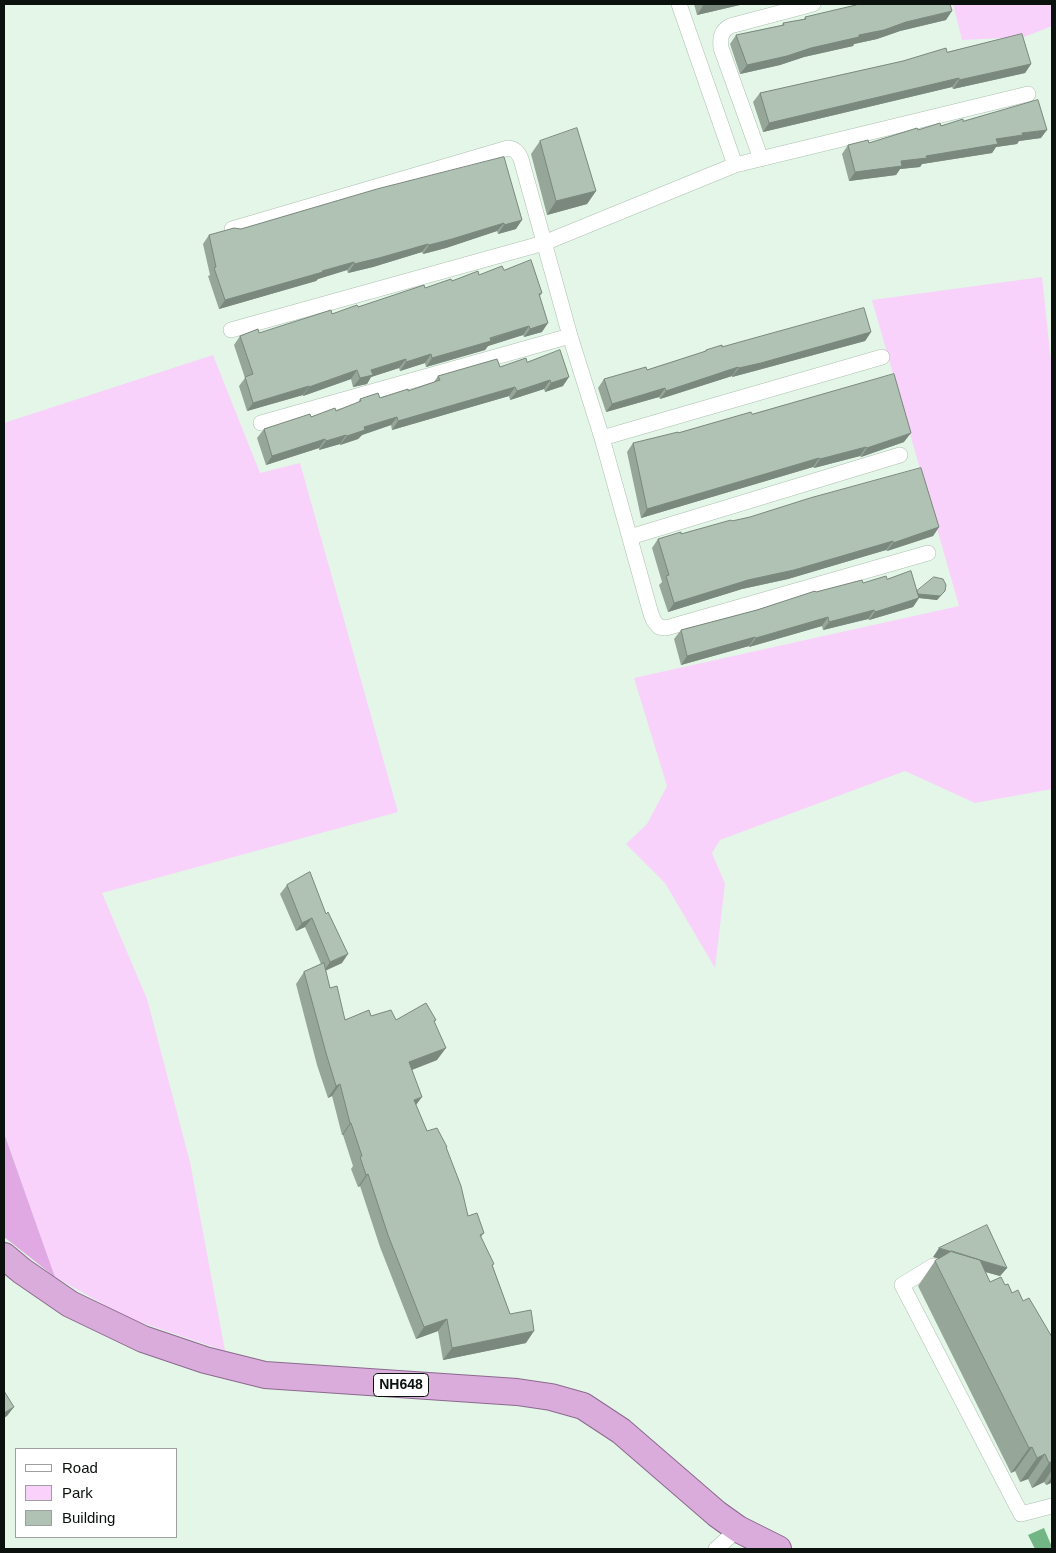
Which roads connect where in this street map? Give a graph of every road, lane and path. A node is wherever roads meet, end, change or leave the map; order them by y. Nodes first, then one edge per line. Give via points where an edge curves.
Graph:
1 (679, 4) edge
2 (813, 4) edge
3 (1028, 94) dead end
4 (761, 159) junction
5 (735, 165) junction
6 (232, 229) edge
7 (544, 243) junction
8 (231, 330) dead end
9 (570, 336) junction
10 (882, 357) dead end
11 (261, 423) dead end
12 (602, 438) junction
13 (900, 455) dead end
14 (630, 537) junction
15 (928, 552) dead end
16 (4, 1256) edge
17 (967, 1276) edge
18 (1051, 1508) edge
19 (738, 1529) junction
20 (716, 1549) edge
21 (778, 1549) edge

1 - 5 street
2 - 4 street via 730,26 722,33 720,48
3 - 4 street
4 - 5 street
5 - 7 street
6 - 7 street via 508,148 518,153 521,159
7 - 8 street
7 - 9 street
9 - 11 street
9 - 12 street
10 - 12 street
12 - 14 street
13 - 14 street
14 - 15 street via 654,621 666,628
16 - 19 highway, NH648 via 70,1304 143,1339 205,1360 264,1375 517,1392 583,1406 621,1431
17 - 18 street via 933,1266 902,1285 1021,1514
19 - 20 street
19 - 21 highway, NH648

